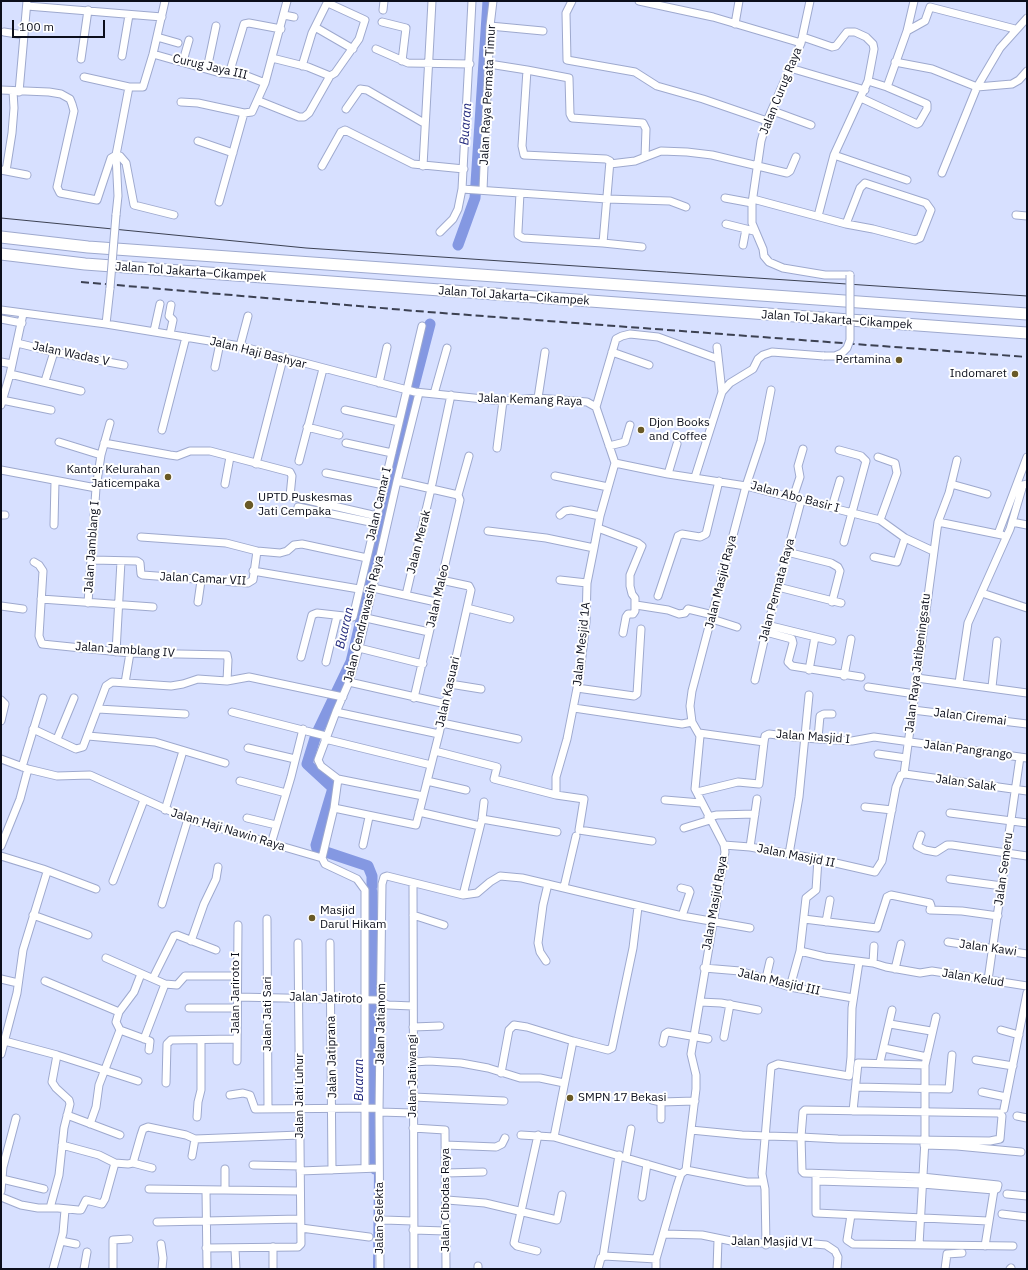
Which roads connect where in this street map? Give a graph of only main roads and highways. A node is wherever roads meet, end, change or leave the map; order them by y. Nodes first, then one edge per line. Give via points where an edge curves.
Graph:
1 (1, 237) edge
2 (1, 254) edge
3 (1027, 314) edge
4 (1027, 333) edge

1 - 3 highway, Jalan Tol Jakarta–Cikampek via 88,247
2 - 4 highway, Jalan Tol Jakarta–Cikampek via 94,265

